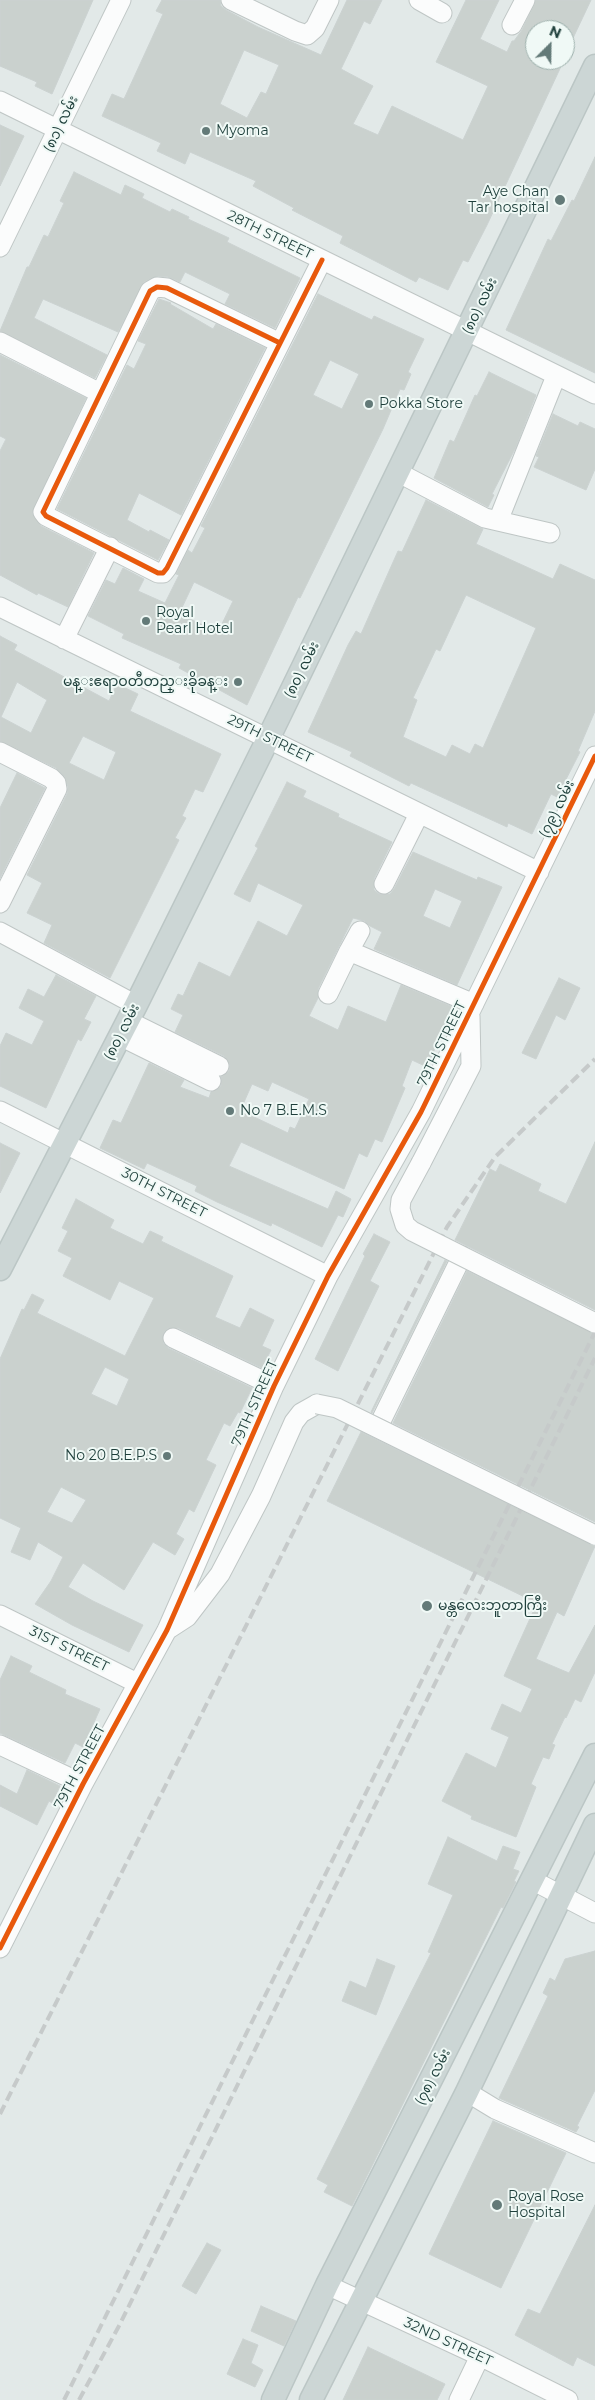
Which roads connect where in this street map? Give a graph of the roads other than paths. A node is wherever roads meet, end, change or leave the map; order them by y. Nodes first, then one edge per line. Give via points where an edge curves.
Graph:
1 (121, 0) edge
2 (231, 0) edge
3 (329, 0) edge
4 (419, 0) edge
5 (525, 0) edge
6 (442, 13) dead end
7 (512, 25) dead end
8 (595, 66) edge
9 (0, 102) edge
10 (58, 129) junction
11 (0, 248) edge
12 (322, 260) junction
13 (468, 332) junction
14 (0, 342) edge
15 (280, 344) junction
16 (556, 376) junction
17 (100, 393) junction
18 (595, 394) edge
19 (399, 473) junction
20 (498, 521) junction
21 (550, 533) dead end
22 (110, 547) junction
23 (0, 607) edge
24 (64, 639) junction
25 (269, 737) junction
26 (0, 752) edge
27 (595, 756) edge
28 (419, 814) junction
29 (539, 872) junction
30 (384, 884) dead end
31 (0, 903) edge
32 (360, 931) dead end
33 (0, 932) edge
34 (349, 951) junction
35 (328, 994) dead end
36 (472, 1007) junction
37 (128, 1021) junction
38 (215, 1073) dead end
39 (0, 1111) edge
40 (64, 1142) junction
41 (462, 1256) junction
42 (0, 1269) edge
43 (328, 1276) junction
44 (595, 1324) edge
45 (173, 1338) dead end
46 (274, 1386) junction
47 (378, 1427) junction
48 (595, 1534) edge
49 (0, 1615) edge
50 (167, 1630) junction
51 (137, 1683) junction
52 (0, 1745) edge
53 (595, 1755) edge
54 (83, 1784) junction
55 (595, 1825) edge
56 (532, 1880) junction
57 (560, 1896) junction
58 (595, 1912) edge
59 (0, 1948) edge
60 (467, 2092) junction
61 (595, 2153) edge
62 (328, 2285) junction
63 (360, 2301) junction
64 (480, 2356) junction
65 (564, 2399) edge
66 (273, 2400) edge
67 (311, 2400) edge
68 (459, 2400) edge

1 - 10 street, (၈၁) လမ်း
2 - 3 street via 307,35 315,28
4 - 6 street
5 - 7 street
8 - 13 main road, (၈၀) လမ်း
9 - 10 street, 28TH STREET
10 - 11 street, (၈၁) လမ်း
10 - 12 street, 28TH STREET
12 - 13 street, 28TH STREET
12 - 15 street
13 - 16 street, 28TH STREET
13 - 19 main road, (၈၀) လမ်း
14 - 17 street
15 - 17 street via 167,288 157,287 150,291
15 - 22 street via 163,573
16 - 18 street, 28TH STREET
16 - 20 street
17 - 22 street via 43,512
19 - 20 street via 485,518
19 - 25 main road, (၈၀) လမ်း
20 - 21 street
22 - 24 street
23 - 24 street, 29TH STREET
24 - 25 street, 29TH STREET
25 - 28 street, 29TH STREET
25 - 37 main road, (၈၀) လမ်း
26 - 31 street via 51,778 56,789
27 - 29 street, (၇၉) လမ်း
28 - 29 street, 29TH STREET
28 - 30 street
29 - 36 street, 79TH STREET
32 - 34 street
33 - 37 street
34 - 35 street
34 - 36 street
36 - 41 street, bridge via 471,1066 401,1200 401,1217 405,1225
36 - 43 street, 79TH STREET via 421,1112
37 - 38 street
37 - 40 main road, (၈၀) လမ်း
39 - 40 street, 30TH STREET
40 - 42 main road, (၈၀) လမ်း
40 - 43 street, 30TH STREET
41 - 44 street, bridge
41 - 47 street
43 - 46 street, 79TH STREET
45 - 46 street
46 - 50 street, 79TH STREET
47 - 48 street, bridge
47 - 50 street, bridge via 326,1404 308,1408 294,1422 220,1574 187,1617
49 - 51 street, 31ST STREET
50 - 51 street, 79TH STREET
51 - 54 street, 79TH STREET
52 - 54 street
53 - 56 main road, (၇၈) လမ်း
54 - 59 street, 79TH STREET
55 - 57 main road
56 - 57 street
56 - 62 main road, (၇၈) လမ်း
57 - 58 street
57 - 60 main road
60 - 61 street via 494,2109
60 - 63 main road
62 - 63 street, 32ND STREET
62 - 66 main road, (၇၈) လမ်း
63 - 64 street, 32ND STREET
63 - 67 main road
64 - 65 street, 32ND STREET
64 - 68 street

